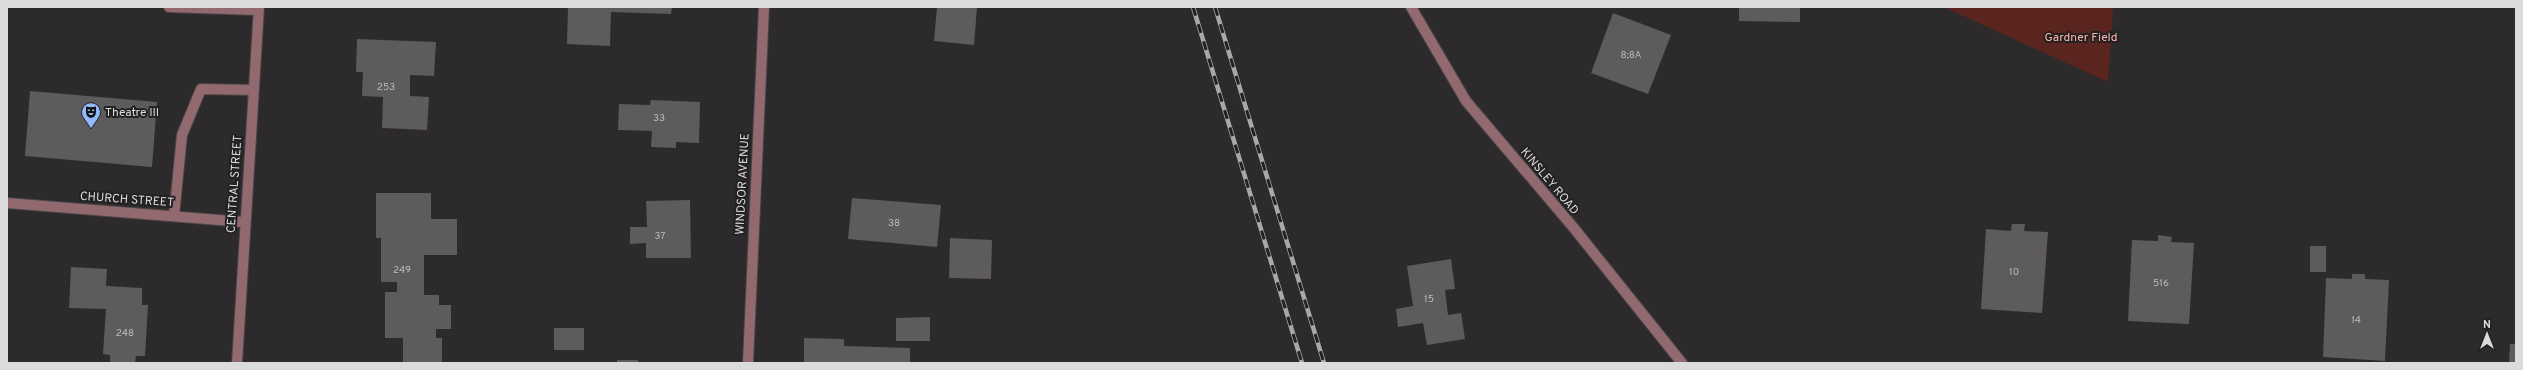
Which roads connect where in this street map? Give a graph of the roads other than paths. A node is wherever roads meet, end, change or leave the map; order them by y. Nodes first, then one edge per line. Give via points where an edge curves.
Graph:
1 (169, 7) edge
2 (764, 7) edge
3 (1411, 7) edge
4 (258, 8) edge
5 (253, 90) junction
6 (7, 203) edge
7 (174, 216) junction
8 (244, 222) junction
9 (236, 363) edge
10 (748, 363) edge
11 (1682, 363) edge

1 - 4 street
2 - 10 street, WINDSOR AVENUE
3 - 11 street, KINSLEY ROAD via 1466,101 1573,227
4 - 5 street, CENTRAL STREET
5 - 7 street via 202,89 182,135
5 - 8 street, CENTRAL STREET
6 - 7 street, CHURCH STREET
7 - 8 street, CHURCH STREET
8 - 9 street, CENTRAL STREET

